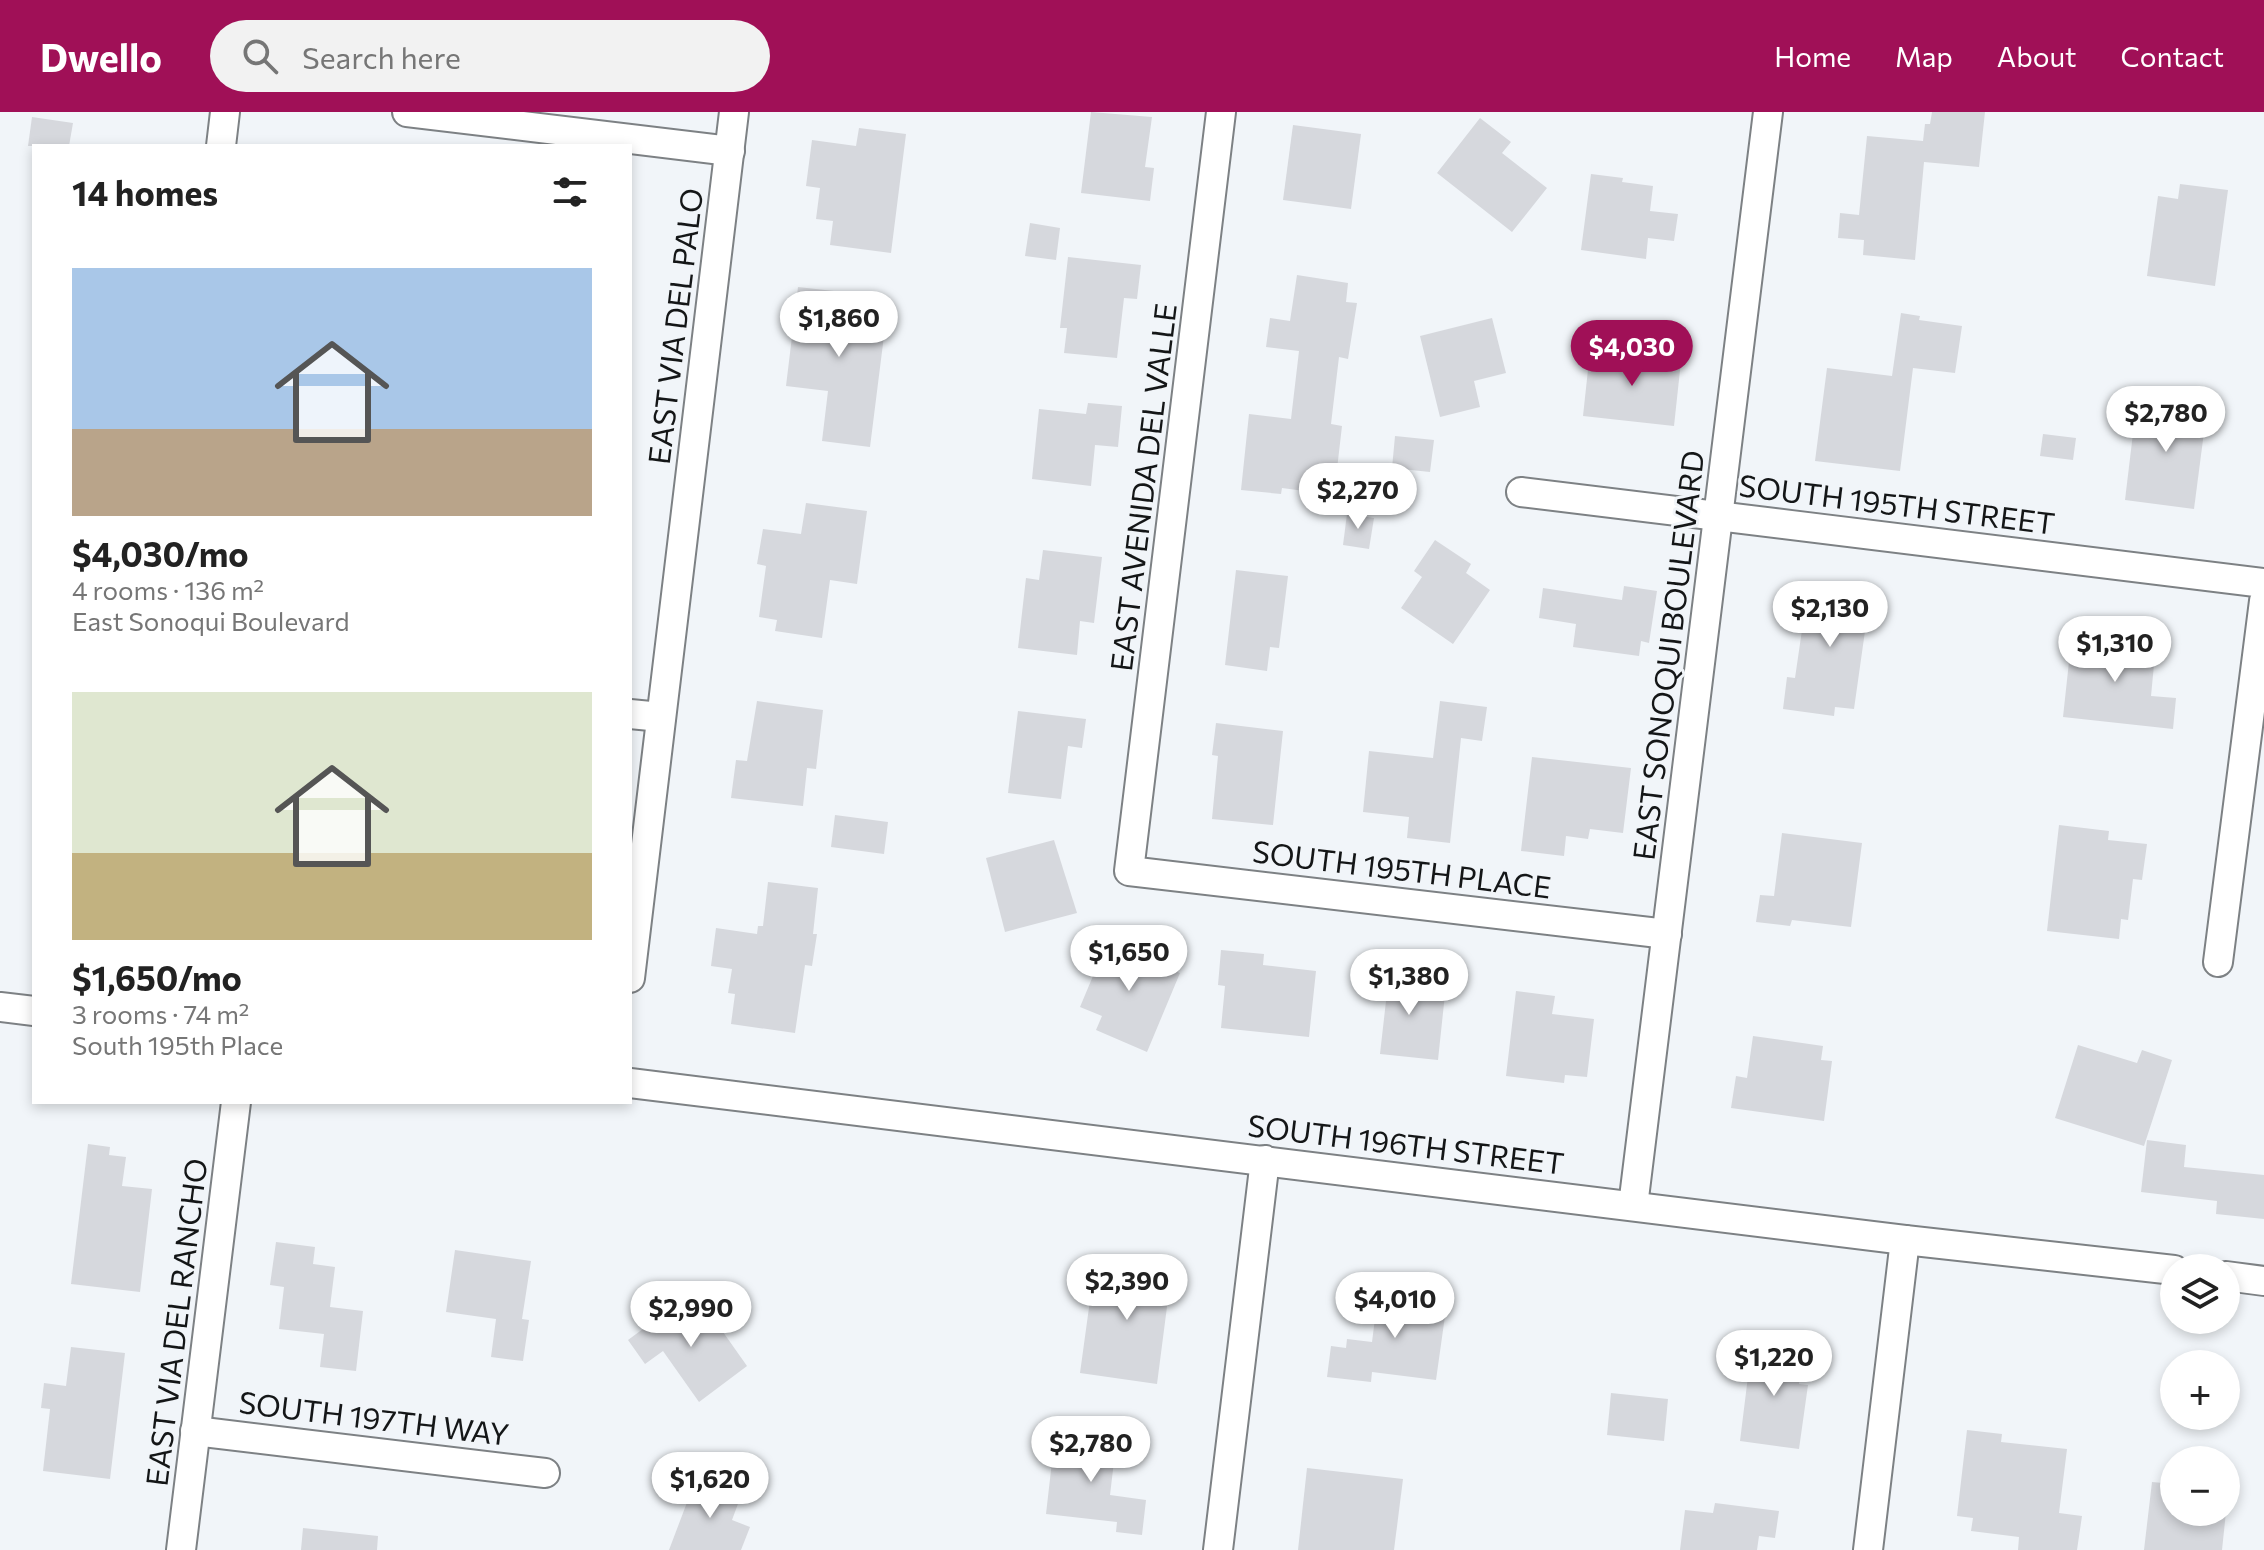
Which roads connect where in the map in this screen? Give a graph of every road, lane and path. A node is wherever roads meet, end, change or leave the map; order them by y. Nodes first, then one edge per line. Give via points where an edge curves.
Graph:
1 (225, 112) edge
2 (407, 112) edge
3 (734, 112) edge
4 (1221, 112) edge
5 (1768, 112) edge
6 (221, 144) edge
7 (730, 151) junction
8 (1521, 492) dead end
9 (1718, 515) junction
10 (2264, 583) edge
11 (2264, 601) edge
12 (632, 714) edge
13 (661, 717) junction
14 (1129, 871) joint
15 (1667, 934) junction
16 (632, 961) edge
17 (2218, 962) dead end
18 (0, 1007) edge
19 (32, 1011) edge
20 (632, 1083) edge
21 (236, 1104) edge
22 (1265, 1160) junction
23 (1633, 1206) junction
24 (1905, 1240) junction
25 (2160, 1268) edge
26 (2240, 1278) edge
27 (2264, 1281) edge
28 (195, 1431) junction
29 (545, 1473) dead end
30 (181, 1550) edge
31 (1218, 1550) edge
32 (1868, 1550) edge

1 - 6 street
2 - 7 street
3 - 7 street, EAST VIA DEL PALO
4 - 14 street, EAST AVENIDA DEL VALLE
5 - 9 street, EAST SONOQUI BOULEVARD
7 - 13 street, EAST VIA DEL PALO
8 - 9 street, SOUTH 195TH STREET
9 - 10 street, SOUTH 195TH STREET
9 - 15 street, EAST SONOQUI BOULEVARD
11 - 17 street
12 - 13 street
13 - 16 street, EAST VIA DEL PALO
14 - 15 street, SOUTH 195TH PLACE
15 - 23 street, EAST SONOQUI BOULEVARD
18 - 19 street
20 - 22 street, SOUTH 196TH STREET
21 - 28 street, EAST VIA DEL RANCHO
22 - 23 street, SOUTH 196TH STREET
22 - 31 street
23 - 24 street, SOUTH 196TH STREET
24 - 25 street, SOUTH 196TH STREET
24 - 32 street
26 - 27 street
28 - 29 street, SOUTH 197TH WAY
28 - 30 street, EAST VIA DEL RANCHO

